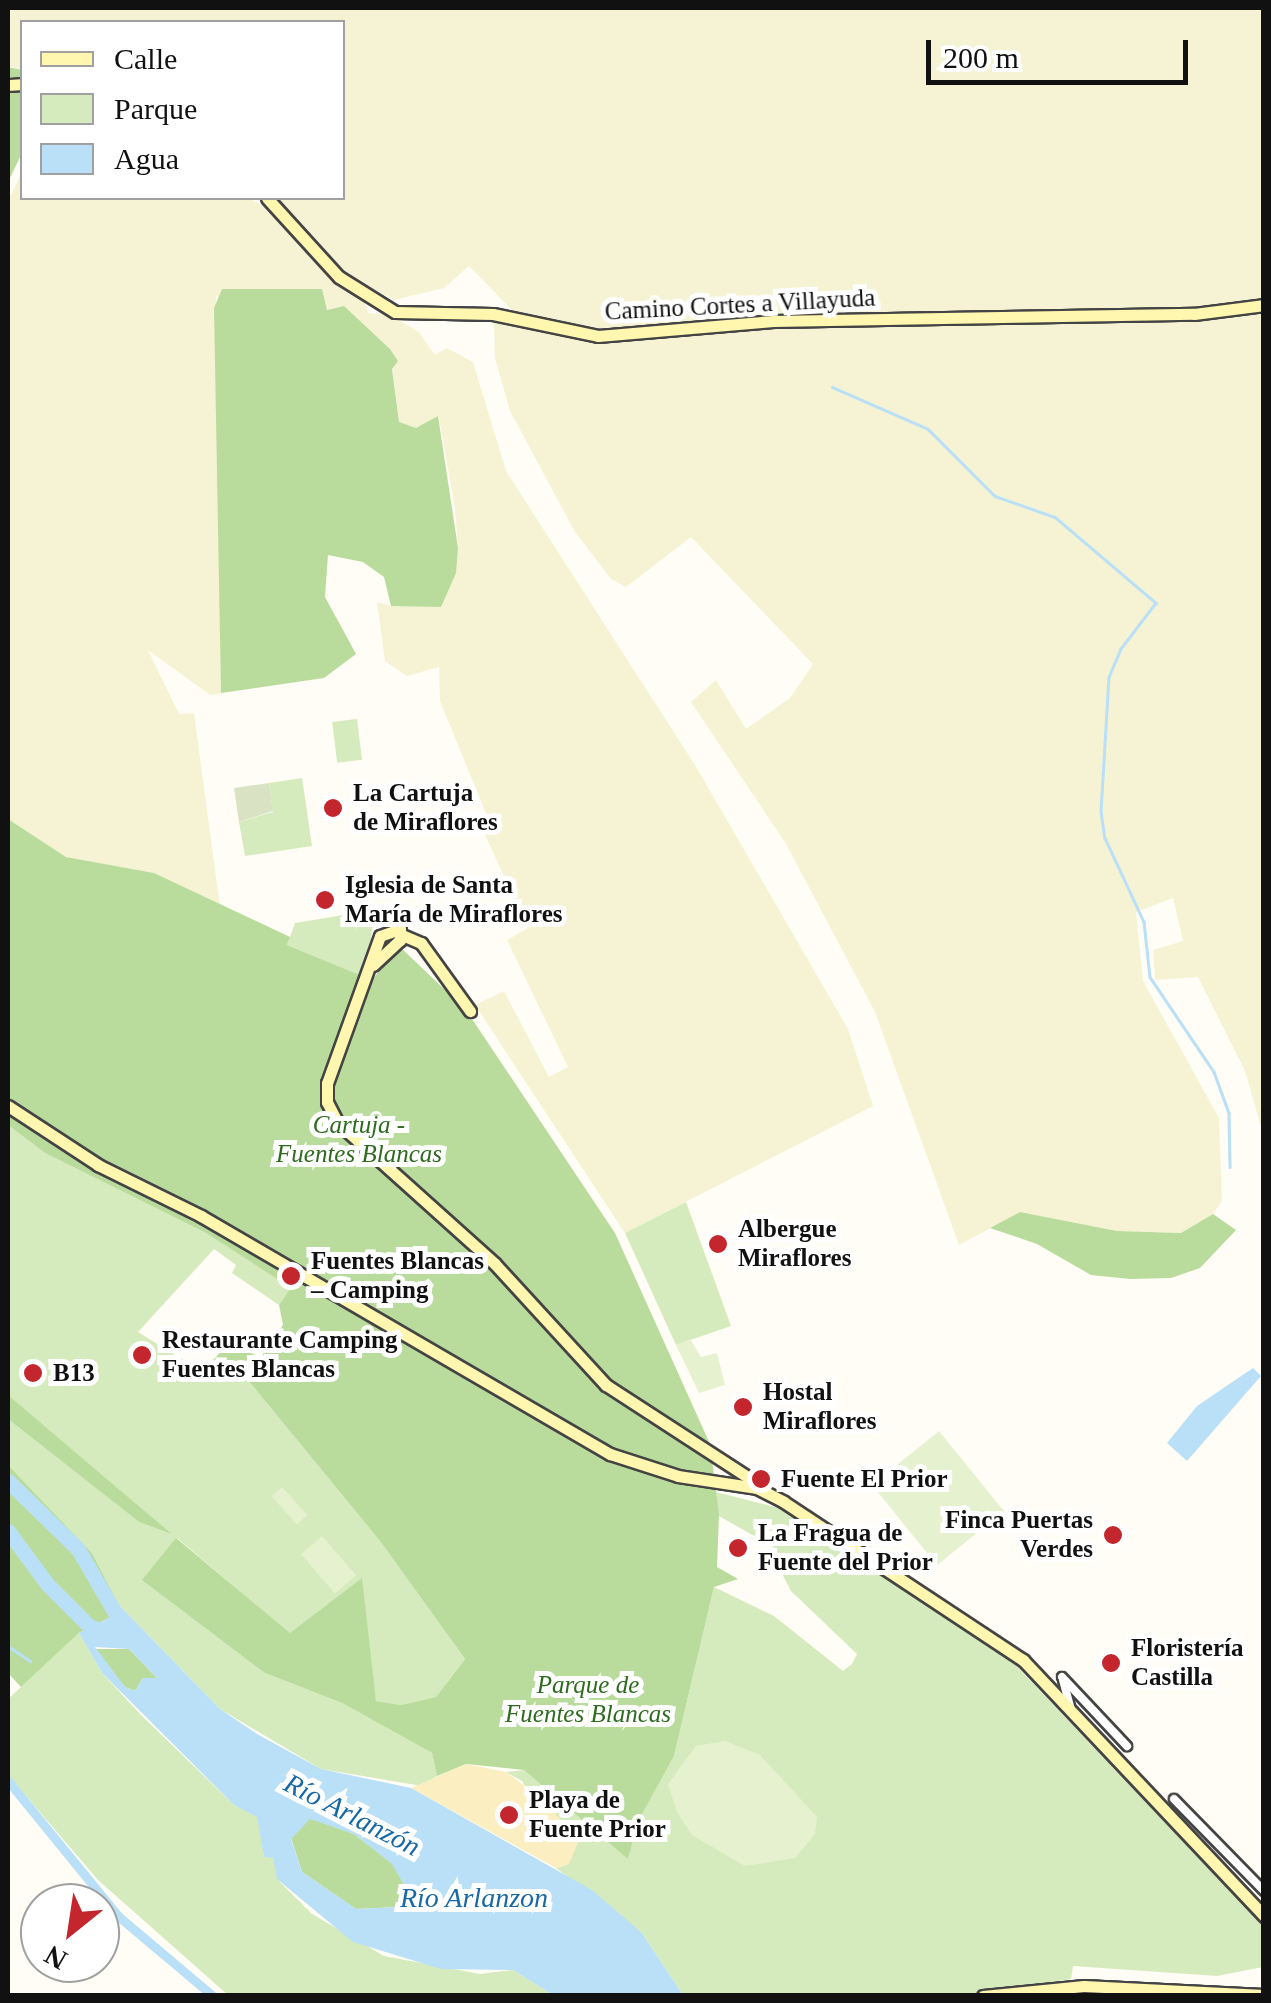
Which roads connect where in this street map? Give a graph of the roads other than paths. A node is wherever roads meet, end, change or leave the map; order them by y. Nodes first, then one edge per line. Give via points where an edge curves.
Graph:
1 (268, 200) edge
2 (1264, 305) edge
3 (470, 1011) dead end
4 (8, 1106) edge
5 (718, 1457) junction
6 (731, 1466) junction
7 (725, 1482) junction
8 (770, 1494) junction
9 (1071, 1709) junction
10 (1127, 1746) dead end
11 (1174, 1800) dead end
12 (1264, 1891) edge
13 (1264, 1916) edge
14 (1264, 1995) edge
15 (984, 1996) edge

1 - 2 street, Camino Cortes a Villayuda via 339,277 395,312 492,314 598,336 773,321 1212,314
3 - 5 street via 421,943 402,935 373,965 327,1082 337,1122 495,1264 606,1384
4 - 7 street via 98,1166 201,1216 610,1454
5 - 6 street
5 - 7 street
6 - 7 street
6 - 8 street
7 - 8 street
8 - 9 street via 1024,1660
9 - 10 street via 1062,1676
9 - 13 street
11 - 12 street
14 - 15 street via 1084,1986

